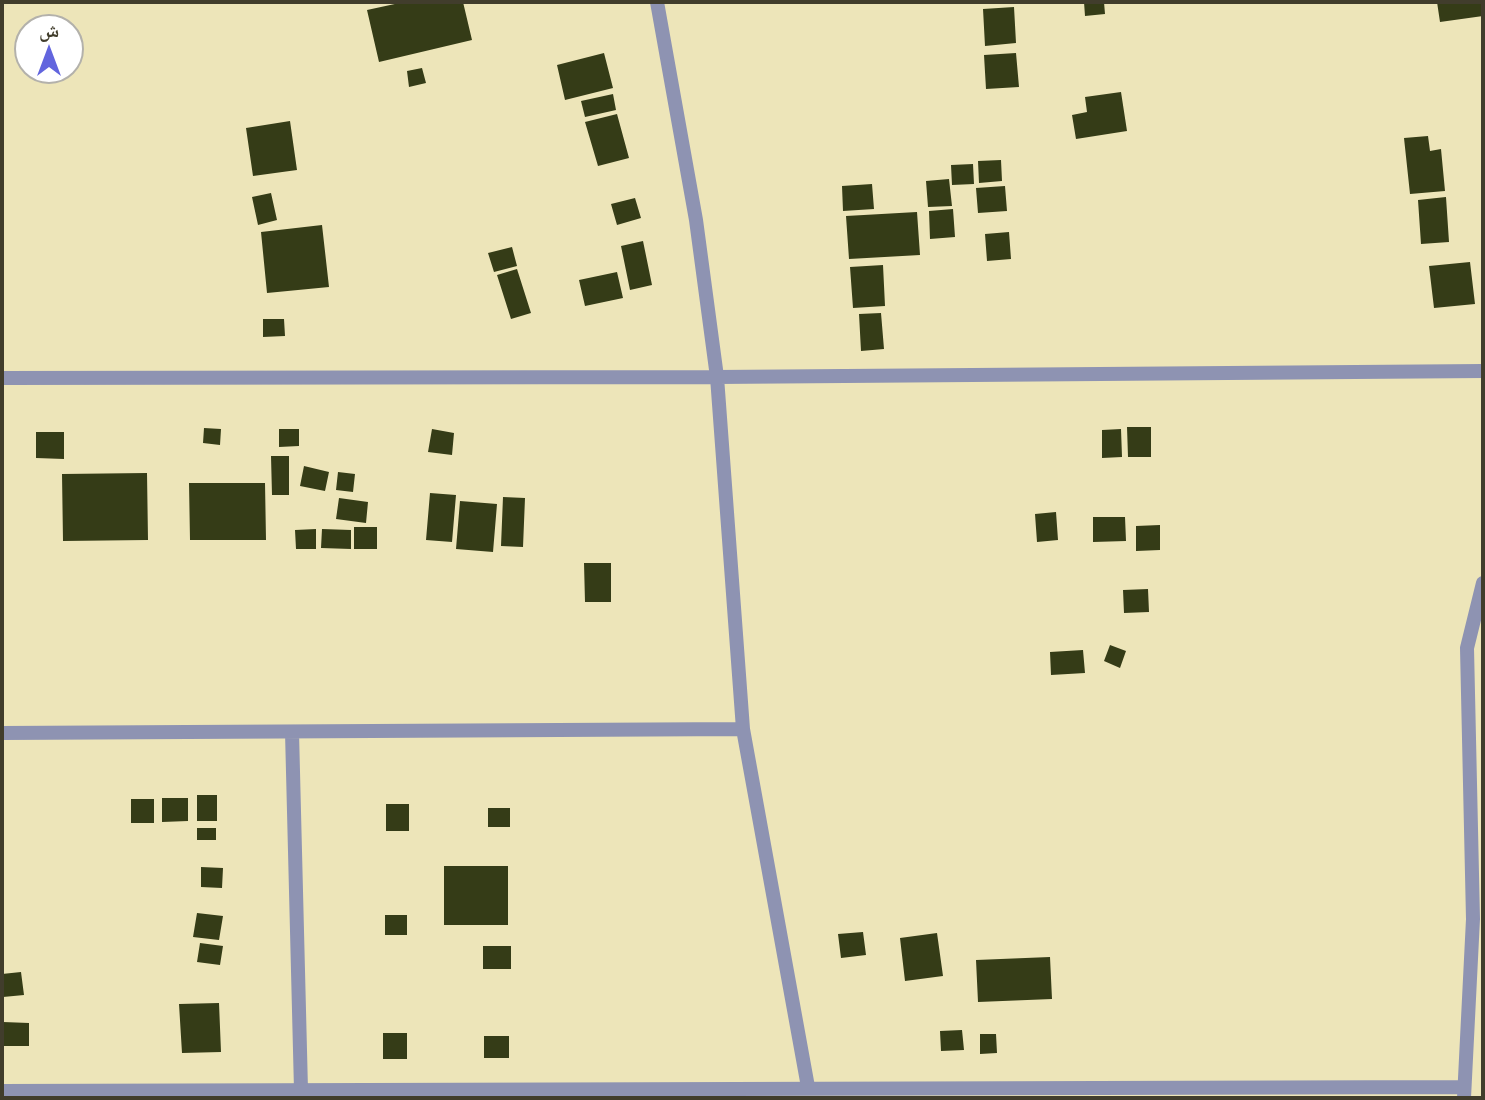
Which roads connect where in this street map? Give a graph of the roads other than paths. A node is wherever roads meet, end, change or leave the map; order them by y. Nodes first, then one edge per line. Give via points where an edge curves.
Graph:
1 (657, 2) edge
2 (1483, 371) edge
3 (717, 377) junction
4 (2, 378) edge
5 (1483, 583) edge
6 (743, 729) junction
7 (292, 732) junction
8 (2, 733) edge
9 (1478, 917) edge
10 (301, 1090) junction
11 (2, 1091) edge
12 (809, 1093) edge
13 (1464, 1093) edge

1 - 3 street via 696,220
2 - 3 street
3 - 4 street
3 - 6 street
5 - 9 street via 1467,648
6 - 7 street
6 - 12 street
7 - 8 street
7 - 10 street
9 - 13 street
10 - 11 street
10 - 12 street
12 - 13 street

